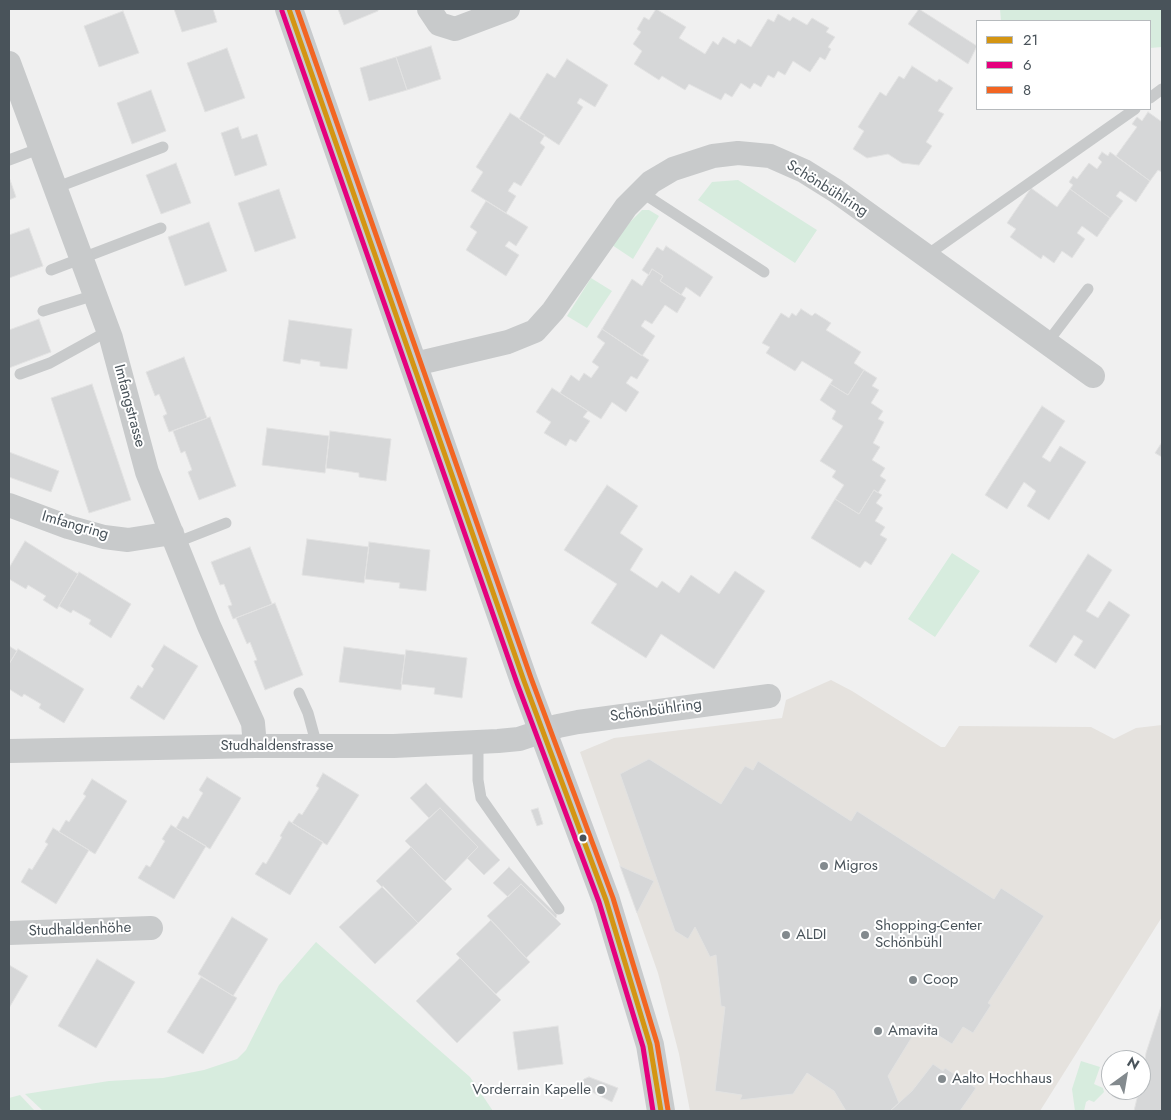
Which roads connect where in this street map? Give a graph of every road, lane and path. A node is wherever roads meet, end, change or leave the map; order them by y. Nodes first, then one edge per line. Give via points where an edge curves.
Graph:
1 (289, 9) edge
2 (429, 9) edge
3 (508, 9) edge
4 (9, 62) edge
5 (1162, 89) edge
6 (1151, 97) edge
7 (1134, 110) edge
8 (163, 147) dead end
9 (41, 148) junction
10 (9, 160) edge
11 (55, 188) junction
12 (641, 192) junction
13 (161, 228) dead end
14 (927, 255) junction
15 (81, 258) junction
16 (50, 270) dead end
17 (764, 272) dead end
18 (1088, 289) dead end
19 (95, 295) junction
20 (43, 311) dead end
21 (108, 330) junction
22 (1047, 343) junction
23 (415, 364) junction
24 (20, 374) dead end
25 (1093, 376) dead end
26 (9, 505) edge
27 (226, 523) dead end
28 (173, 538) junction
29 (299, 693) dead end
30 (769, 696) dead end
31 (544, 730) junction
32 (478, 742) junction
33 (255, 746) junction
34 (317, 746) junction
35 (9, 752) edge
36 (559, 909) dead end
37 (150, 928) dead end
38 (9, 933) edge
39 (661, 1111) edge

1 - 23 street
2 - 3 street via 439,24 455,29
4 - 9 street, Imfangstrasse
5 - 6 lane
7 - 14 lane
8 - 11 lane
9 - 10 lane
9 - 11 street, Imfangstrasse
11 - 15 street, Imfangstrasse
12 - 14 street, Schönbühlring via 674,169 713,156 738,153 770,156 828,186
12 - 17 lane
12 - 23 street, Schönbühlring via 626,207 553,311 535,331 508,342
13 - 15 lane
14 - 22 street, Schönbühlring
15 - 16 lane
15 - 19 street, Imfangstrasse
18 - 22 lane
19 - 20 lane
19 - 21 street, Imfangstrasse
21 - 24 lane via 50,363
21 - 28 street, Imfangstrasse via 147,472
22 - 25 street, Schönbühlring
23 - 31 street via 524,681
26 - 28 street, Imfangring via 104,537 128,540
27 - 28 lane
28 - 33 street, Imfangstrasse via 253,723
29 - 34 lane
30 - 31 street, Schönbühlring via 585,721
31 - 32 street, Studhaldenstrasse via 519,739
31 - 39 street via 588,846 629,972 650,1046
32 - 34 street, Studhaldenstrasse
32 - 36 lane via 481,798
33 - 34 street, Studhaldenstrasse
33 - 35 street, Studhaldenstrasse
37 - 38 street, Studhaldenhöhe

